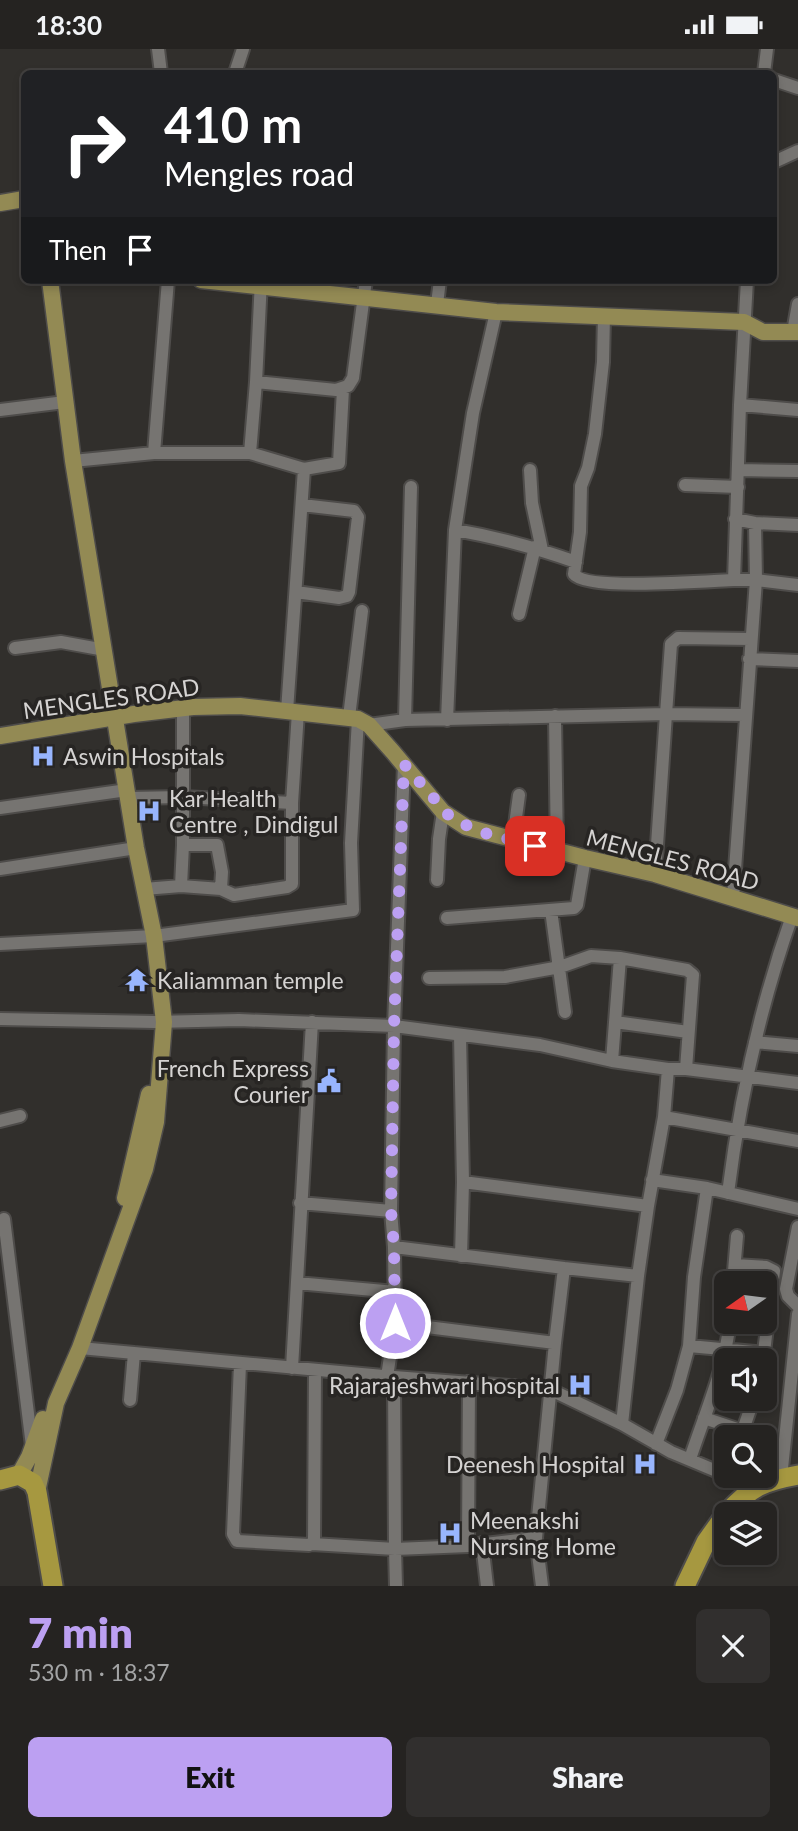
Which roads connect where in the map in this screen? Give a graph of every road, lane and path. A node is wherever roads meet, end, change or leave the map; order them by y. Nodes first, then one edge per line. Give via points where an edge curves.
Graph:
1 (158, 49) edge
2 (243, 49) edge
3 (767, 49) edge
4 (161, 70) edge
5 (236, 70) edge
6 (764, 70) edge
7 (777, 81) edge
8 (798, 88) edge
9 (798, 151) edge
10 (777, 161) edge
11 (21, 200) edge
12 (0, 203) edge
13 (50, 284) edge
14 (168, 284) edge
15 (261, 284) edge
16 (268, 284) edge
17 (366, 284) edge
18 (440, 284) edge
19 (747, 284) edge
20 (364, 297) junction
21 (437, 304) junction
22 (798, 305) edge
23 (496, 312) junction
24 (604, 315) junction
25 (744, 322) junction
26 (795, 332) edge
27 (256, 382) junction
28 (343, 389) junction
29 (65, 402) junction
30 (740, 405) junction
31 (0, 410) edge
32 (798, 410) edge
33 (154, 453) junction
34 (250, 453) junction
35 (73, 461) junction
36 (304, 470) junction
37 (530, 470) dead end
38 (739, 470) junction
39 (798, 471) edge
40 (685, 485) dead end
41 (411, 487) dead end
42 (738, 487) junction
43 (302, 505) junction
44 (735, 519) junction
45 (755, 523) junction
46 (798, 524) edge
47 (455, 530) junction
48 (538, 548) junction
49 (576, 562) junction
50 (734, 580) junction
51 (756, 580) junction
52 (798, 585) edge
53 (296, 592) junction
54 (362, 611) dead end
55 (519, 614) dead end
56 (751, 639) junction
57 (15, 648) dead end
58 (105, 650) junction
59 (749, 659) junction
60 (798, 661) edge
61 (183, 708) junction
62 (293, 712) junction
63 (666, 714) junction
64 (745, 715) junction
65 (555, 716) junction
66 (116, 719) junction
67 (359, 720) junction
68 (405, 720) junction
69 (447, 720) junction
70 (0, 736) edge
71 (404, 764) junction
72 (127, 794) junction
73 (519, 795) dead end
74 (183, 797) junction
75 (292, 803) junction
76 (0, 808) edge
77 (443, 812) junction
78 (513, 840) junction
79 (183, 845) junction
80 (136, 848) junction
81 (557, 851) junction
82 (585, 858) junction
83 (0, 869) edge
84 (655, 874) junction
85 (437, 880) dead end
86 (181, 886) junction
87 (144, 888) junction
88 (221, 889) junction
89 (733, 897) junction
90 (551, 910) junction
91 (795, 917) edge
92 (447, 918) dead end
93 (154, 936) junction
94 (0, 944) edge
95 (621, 958) junction
96 (560, 967) junction
97 (429, 978) dead end
98 (565, 1012) dead end
99 (160, 1018) junction
100 (0, 1019) edge
101 (312, 1021) junction
102 (615, 1022) junction
103 (394, 1026) junction
104 (688, 1032) junction
105 (460, 1035) junction
106 (755, 1042) junction
107 (798, 1046) edge
108 (612, 1061) junction
109 (668, 1069) junction
110 (686, 1069) junction
111 (746, 1075) junction
112 (798, 1083) edge
113 (20, 1116) dead end
114 (664, 1117) junction
115 (0, 1121) edge
116 (735, 1131) junction
117 (798, 1141) edge
118 (652, 1180) junction
119 (463, 1182) junction
120 (707, 1188) junction
121 (728, 1193) junction
122 (300, 1203) junction
123 (648, 1206) junction
124 (798, 1209) edge
125 (391, 1211) junction
126 (4, 1219) dead end
127 (798, 1227) edge
128 (119, 1230) junction
129 (737, 1236) dead end
130 (394, 1247) junction
131 (461, 1256) junction
132 (735, 1265) junction
133 (564, 1268) junction
134 (734, 1271) edge
135 (638, 1276) junction
136 (297, 1283) junction
137 (395, 1292) junction
138 (797, 1306) edge
139 (395, 1323) junction
140 (555, 1343) junction
141 (689, 1346) junction
142 (80, 1348) junction
143 (714, 1348) edge
144 (765, 1348) edge
145 (134, 1353) junction
146 (240, 1364) junction
147 (292, 1368) junction
148 (315, 1370) junction
149 (391, 1377) junction
150 (469, 1382) junction
151 (714, 1387) edge
152 (550, 1389) junction
153 (130, 1400) dead end
154 (750, 1411) edge
155 (704, 1418) junction
156 (622, 1424) junction
157 (656, 1444) junction
158 (32, 1450) junction
159 (690, 1459) junction
160 (714, 1469) edge
161 (10, 1477) edge
162 (792, 1479) edge
163 (754, 1488) edge
164 (37, 1492) junction
165 (739, 1502) edge
166 (755, 1502) edge
167 (714, 1531) edge
168 (536, 1538) junction
169 (482, 1543) junction
170 (312, 1544) junction
171 (468, 1546) junction
172 (395, 1549) junction
173 (714, 1551) edge
174 (53, 1586) edge
175 (396, 1586) edge
176 (487, 1586) edge
177 (542, 1586) edge
178 (685, 1586) edge
179 (696, 1586) edge

1 - 4 street
2 - 5 street
3 - 6 street
7 - 8 street
9 - 10 street
11 - 12 main road
13 - 29 main road
14 - 33 street
15 - 27 street
16 - 20 main road
17 - 20 street
18 - 21 street
19 - 25 street
20 - 21 main road
20 - 28 street via 353,378
21 - 23 main road
22 - 26 street
23 - 24 main road
23 - 47 street via 473,413
24 - 25 main road
24 - 49 street via 603,362 590,460 581,486
25 - 26 main road via 763,332
25 - 30 street
27 - 28 street
27 - 34 street
28 - 36 street via 339,463
29 - 31 street
29 - 35 main road
30 - 32 street
30 - 38 street
33 - 34 street
33 - 35 street
34 - 36 street
35 - 58 main road
36 - 43 street
37 - 48 street via 541,536
38 - 39 street
38 - 42 street
40 - 42 street
41 - 68 street
42 - 44 street
43 - 53 street
43 - 53 street via 354,511 358,517 347,596
44 - 45 street
44 - 50 street
45 - 46 street
45 - 51 street
47 - 48 street
47 - 69 street
48 - 49 street
48 - 55 street
49 - 50 street via 574,574 581,579 629,584
50 - 51 street
51 - 52 street
51 - 56 street
53 - 62 street
54 - 67 street
56 - 59 street
56 - 63 street via 674,640
57 - 58 street via 61,642
58 - 66 main road
59 - 60 street
59 - 64 street
61 - 62 main road, MENGLES ROAD via 240,706
61 - 66 main road, MENGLES ROAD
61 - 74 street
62 - 67 main road, MENGLES ROAD
62 - 75 street
63 - 64 street
63 - 65 street
63 - 84 street
64 - 89 street
65 - 69 street
65 - 81 street
66 - 70 main road, MENGLES ROAD
66 - 72 main road
67 - 68 street
67 - 71 main road, MENGLES ROAD
67 - 93 street via 351,843 353,910
68 - 69 street
71 - 77 main road, MENGLES ROAD
71 - 103 street
72 - 74 street
72 - 76 street
72 - 80 main road
73 - 78 street
74 - 75 street
74 - 79 street
75 - 88 street via 292,884 234,895
77 - 78 main road, MENGLES ROAD via 466,827
77 - 85 street
78 - 81 main road, MENGLES ROAD
79 - 86 street
79 - 88 street via 217,845
80 - 83 street
80 - 87 main road
81 - 82 main road, MENGLES ROAD
82 - 84 main road, MENGLES ROAD
82 - 90 street via 577,905
84 - 89 main road, MENGLES ROAD
86 - 87 street
86 - 88 street
87 - 93 main road
89 - 91 main road, MENGLES ROAD
90 - 92 street
90 - 96 street
91 - 106 street via 772,973
93 - 94 street
93 - 99 main road
95 - 96 street via 591,956
95 - 102 street
95 - 104 street via 691,972
96 - 97 street via 505,977
96 - 98 street
99 - 100 street
99 - 101 street
99 - 128 main road via 156,1122 145,1170
101 - 103 street
101 - 122 street
102 - 104 street
102 - 108 street
103 - 105 street
103 - 125 street
104 - 110 street
105 - 108 street via 540,1045
105 - 119 street
106 - 107 street
106 - 111 street
108 - 109 street
109 - 110 street
109 - 114 street
110 - 111 street
111 - 112 street
111 - 116 street
113 - 115 street
114 - 116 street
114 - 118 street
116 - 117 street
116 - 121 street
118 - 120 street
118 - 123 street
119 - 123 street
119 - 131 street
120 - 121 street
120 - 141 street
121 - 124 street
122 - 125 street
122 - 136 street
123 - 135 street
125 - 130 street
126 - 158 street
127 - 138 street via 786,1289
128 - 142 main road
128 - 158 main road
129 - 132 street
130 - 131 street
130 - 137 street
131 - 133 street
132 - 134 street
132 - 144 street via 774,1271
133 - 135 street
133 - 140 street
135 - 156 street
136 - 137 street
136 - 147 street
137 - 139 street
138 - 162 street
139 - 140 street
139 - 149 street
140 - 152 street
141 - 143 street
141 - 157 street
142 - 145 street
142 - 164 main road via 56,1403
145 - 146 street
145 - 153 street
146 - 147 street
146 - 170 street via 233,1538
147 - 148 street
148 - 149 street
148 - 170 street
149 - 150 street
149 - 172 street
150 - 152 street
150 - 171 street
151 - 155 street
152 - 156 street
152 - 168 street
154 - 155 street via 740,1430
155 - 159 street
156 - 157 street
157 - 159 street
158 - 161 main road
159 - 160 street
161 - 164 highway via 33,1483
162 - 166 highway
163 - 165 highway
164 - 174 highway
167 - 178 highway
168 - 169 street
168 - 177 street
169 - 171 street
169 - 176 street
170 - 172 street
171 - 172 street
172 - 175 street
173 - 179 highway

